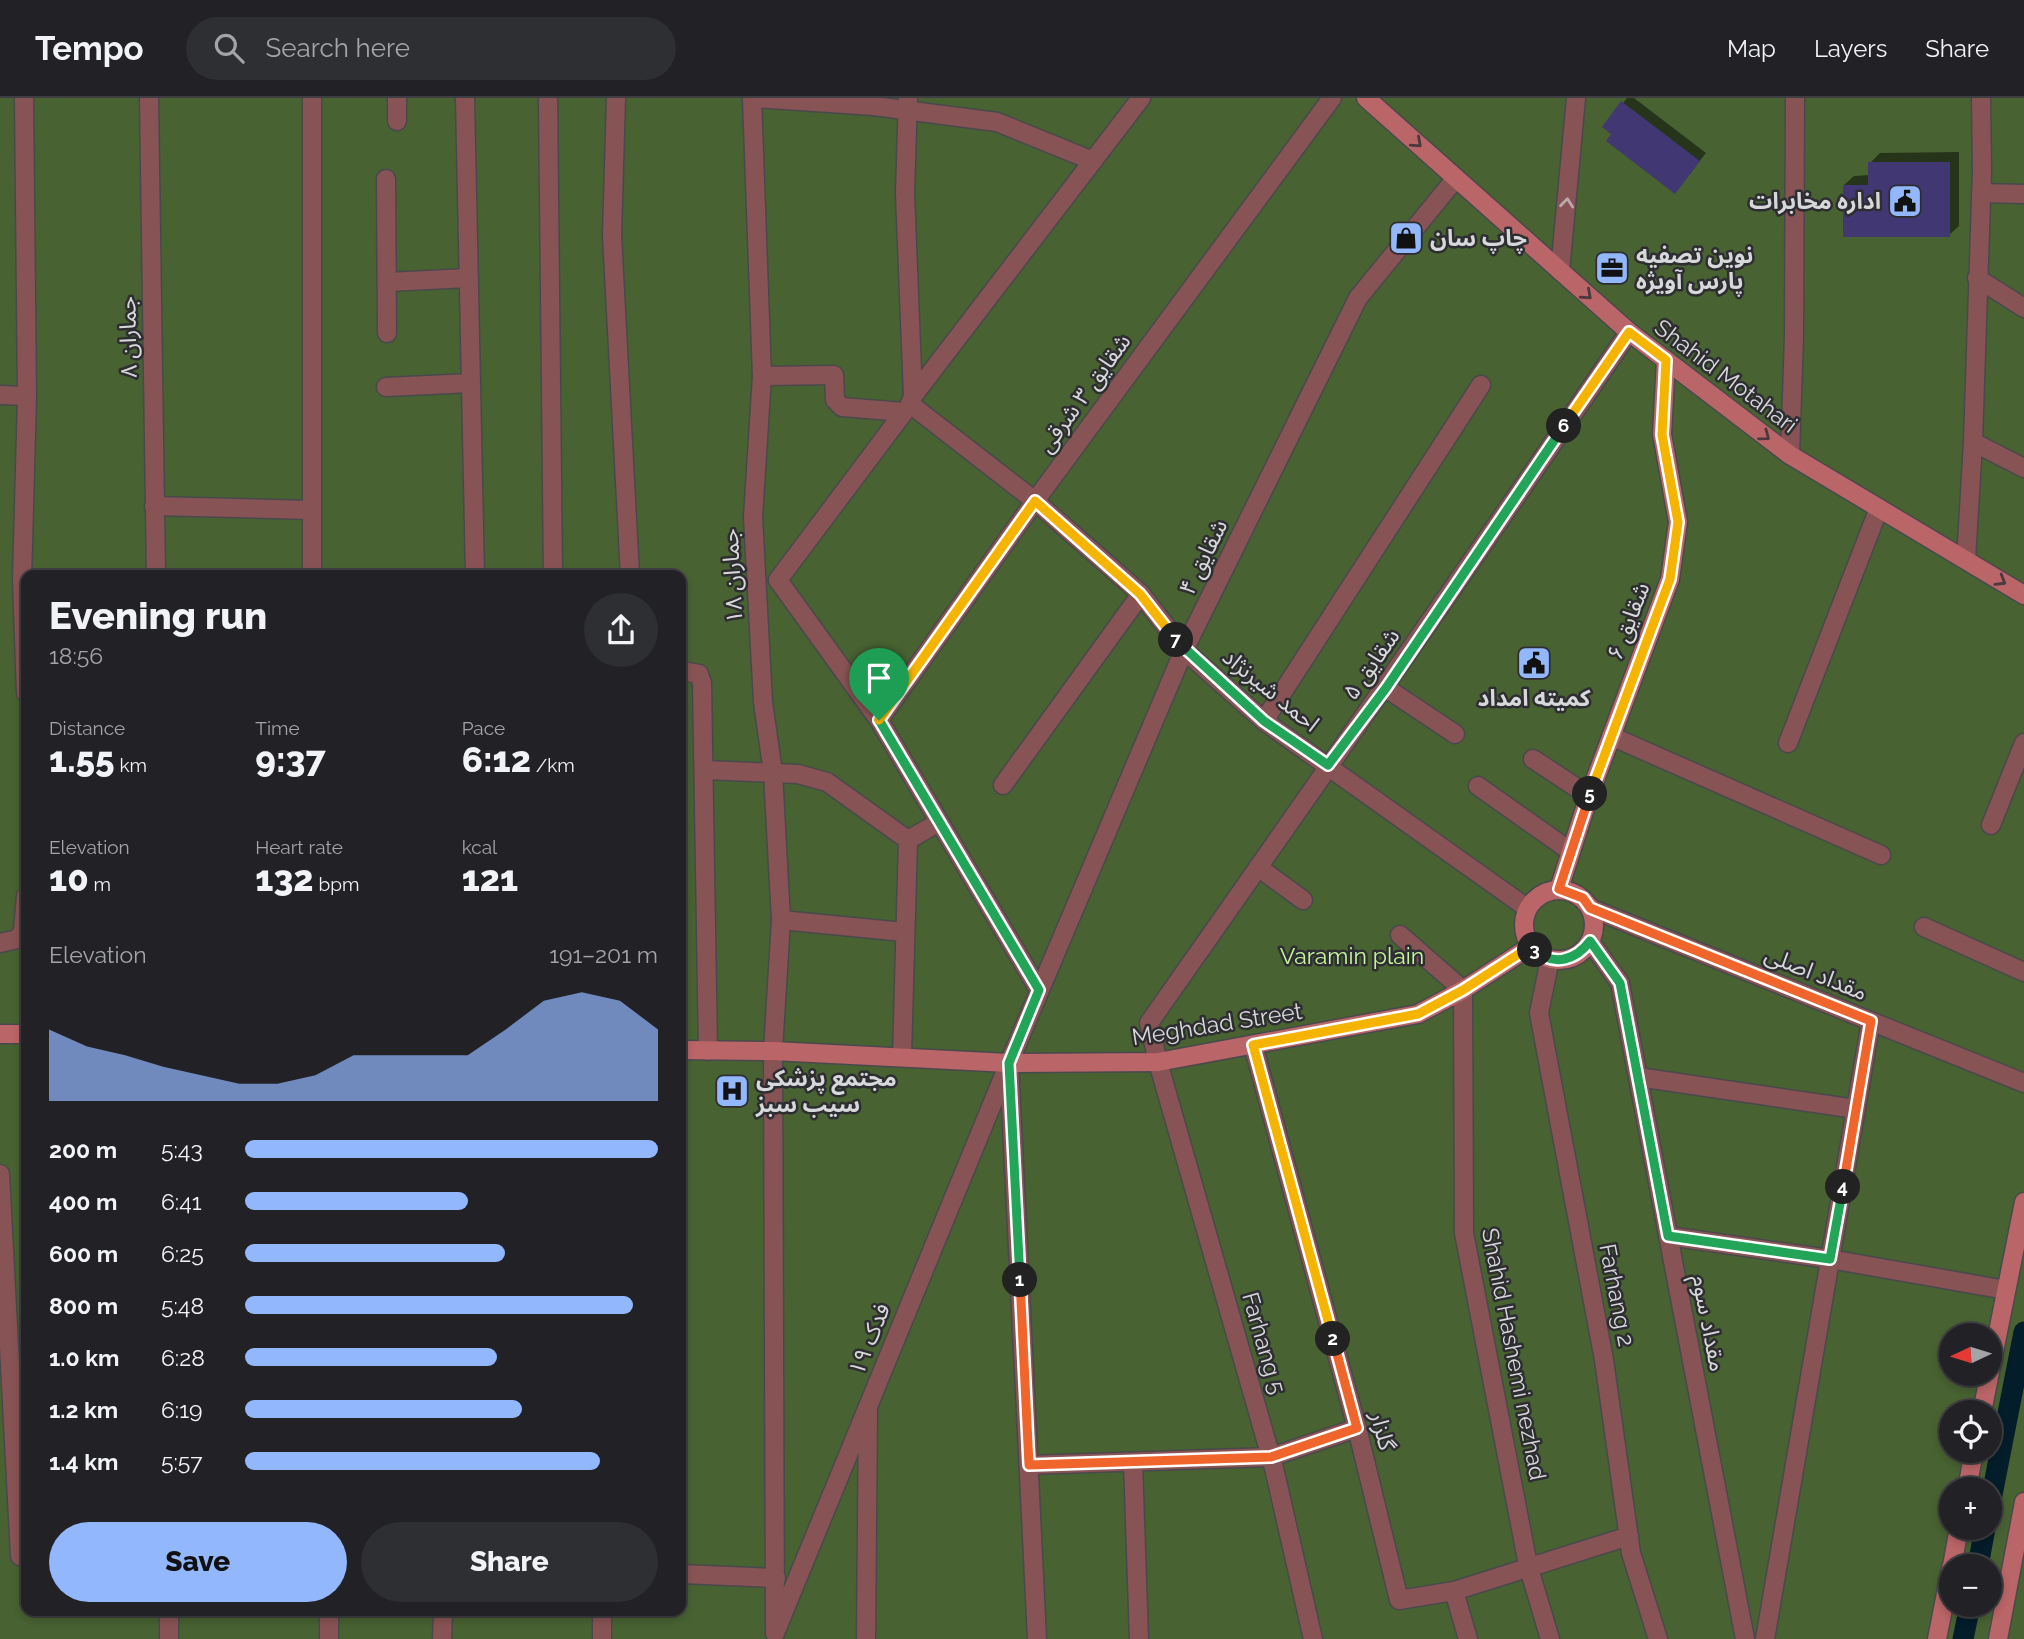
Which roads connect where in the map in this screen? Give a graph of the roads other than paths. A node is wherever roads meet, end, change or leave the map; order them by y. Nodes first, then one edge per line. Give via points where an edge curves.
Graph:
1 (24, 98) edge
2 (149, 98) edge
3 (312, 98) edge
4 (397, 98) edge
5 (465, 98) edge
6 (548, 98) edge
7 (616, 98) edge
8 (754, 98) edge
9 (1141, 98) edge
10 (1332, 98) edge
11 (1366, 98) edge
12 (1576, 98) edge
13 (1795, 98) edge
14 (1981, 98) edge
15 (906, 105) edge
16 (397, 121) dead end
17 (1093, 160) junction
18 (1456, 178) junction
19 (386, 179) dead end
20 (1981, 193) junction
21 (2024, 194) edge
22 (1560, 271) junction
23 (469, 278) junction
24 (1977, 278) junction
25 (387, 282) junction
26 (2024, 308) edge
27 (1629, 332) junction
28 (387, 334) dead end
29 (1666, 360) junction
30 (762, 376) junction
31 (471, 383) junction
32 (1481, 386) dead end
33 (386, 387) dead end
34 (0, 395) edge
35 (27, 396) junction
36 (909, 404) junction
37 (1973, 442) junction
38 (1790, 455) junction
39 (2024, 467) edge
40 (1035, 501) junction
41 (155, 506) junction
42 (1879, 508) junction
43 (311, 510) junction
44 (1966, 559) junction
45 (22, 570) edge
46 (156, 570) edge
47 (312, 570) edge
48 (475, 570) edge
49 (553, 570) edge
50 (630, 570) edge
51 (778, 580) junction
52 (756, 583) junction
53 (1140, 594) junction
54 (2024, 595) edge
55 (1184, 650) junction
56 (686, 671) edge
57 (1386, 688) junction
58 (879, 720) junction
59 (1264, 721) junction
60 (1455, 734) dead end
61 (1611, 736) junction
62 (1788, 743) dead end
63 (2024, 743) edge
64 (1532, 760) dead end
65 (1328, 765) junction
66 (705, 770) junction
67 (772, 773) junction
68 (1003, 785) dead end
69 (1478, 786) dead end
70 (1589, 796) junction
71 (939, 822) junction
72 (1991, 825) dead end
73 (908, 840) junction
74 (1570, 851) junction
75 (1881, 855) dead end
76 (1258, 867) junction
77 (1559, 889) junction
78 (1303, 900) dead end
79 (1527, 908) junction
80 (1590, 908) junction
81 (781, 920) junction
82 (1924, 927) dead end
83 (904, 932) junction
84 (21, 934) edge
85 (1400, 935) dead end
86 (1590, 941) junction
87 (0, 943) edge
88 (1531, 946) junction
89 (1550, 959) junction
90 (2024, 972) edge
91 (1039, 990) junction
92 (1463, 990) junction
93 (1871, 1021) junction
94 (0, 1034) edge
95 (21, 1034) edge
96 (1253, 1045) junction
97 (686, 1050) edge
98 (708, 1051) junction
99 (773, 1051) junction
100 (902, 1057) junction
101 (1158, 1062) junction
102 (1009, 1063) junction
103 (1638, 1077) junction
104 (2024, 1083) edge
105 (1856, 1109) junction
106 (0, 1174) edge
107 (2024, 1202) edge
108 (1668, 1236) junction
109 (1830, 1259) junction
110 (2006, 1290) junction
111 (4, 1301) edge
112 (1984, 1400) edge
113 (868, 1406) junction
114 (1357, 1428) junction
115 (1271, 1457) junction
116 (1133, 1462) junction
117 (1029, 1465) junction
118 (2024, 1502) edge
119 (1629, 1536) junction
120 (20, 1556) dead end
121 (1528, 1565) junction
122 (686, 1574) edge
123 (776, 1578) junction
124 (1454, 1591) junction
125 (169, 1616) edge
126 (329, 1616) edge
127 (443, 1616) edge
128 (601, 1616) edge
129 (1941, 1617) edge
130 (775, 1636) edge
131 (169, 1639) edge
132 (329, 1639) edge
133 (442, 1639) edge
134 (602, 1639) edge
135 (866, 1639) edge
136 (1037, 1639) edge
137 (1139, 1639) edge
138 (1312, 1639) edge
139 (1468, 1639) edge
140 (1550, 1639) edge
141 (1658, 1639) edge
142 (1745, 1639) edge
143 (1765, 1639) edge
144 (1937, 1639) edge
145 (1998, 1639) edge

1 - 35 street
2 - 41 street, جماران ۸
3 - 43 street
4 - 16 street
5 - 23 street
6 - 49 street
7 - 50 street via 612,235
8 - 15 street
8 - 30 street, جماران ۱۸
9 - 17 street
10 - 40 street, شقایق ۳ شرقی
11 -> 18 main road, Shahid Motahari
22 -> 12 street
13 - 38 street
14 - 20 street
15 - 17 street via 997,122
15 - 36 street
17 - 36 street
18 - 22 main road, Shahid Motahari
18 - 55 street, شقایق ۴ via 1358,298
19 - 25 street
20 - 21 street
20 - 24 street
22 -> 27 main road, Shahid Motahari
23 - 25 street
23 - 31 street
24 - 26 street
24 - 37 street
25 - 28 street
27 - 29 main road, Shahid Motahari
27 - 57 street, شقایق ۵
29 -> 38 main road, Shahid Motahari
29 - 61 main road, شقایق ۶ via 1662,435 1678,522 1670,579
30 - 36 street via 834,375 835,400 842,407
30 - 52 street, جماران ۱۸ via 753,517
31 - 33 street
31 - 48 street
32 - 59 street
34 - 35 street
35 - 45 street
36 - 40 street, احمد شیرنژاد
36 - 51 street
37 - 39 street
37 - 44 street
38 - 42 main road, Shahid Motahari
40 - 53 street, احمد شیرنژاد
40 - 58 street, شقایق ۳ شرقی
41 - 43 street
41 - 46 street, جماران ۸
42 - 44 main road, Shahid Motahari
42 - 62 street
43 - 47 street
44 -> 54 main road, Shahid Motahari
51 - 52 street
51 - 58 street
52 - 67 street, جماران ۱۸
53 - 55 street, احمد شیرنژاد
53 - 68 street
55 - 59 street, احمد شیرنژاد
55 - 91 street, شقایق ۴
56 - 66 street via 695,671 702,683
57 - 60 street
57 - 65 street, شقایق ۵
58 - 71 street
59 - 65 street, احمد شیرنژاد
61 - 70 main road, شقایق ۶
61 - 75 street
63 - 72 street
64 - 70 street
65 - 76 street, شقایق ۵
65 - 79 street, احمد شیرنژاد
66 - 67 street
66 - 98 street
67 - 73 street via 827,782
67 - 81 street, جماران ۱۸
69 - 74 street
70 - 74 main road, شقایق ۶
71 - 73 street
71 - 91 street
73 - 83 street
74 - 77 main road, شقایق ۶
76 - 78 street
76 - 101 street, شقایق ۵ via 1149,1023
77 - 79 main road via 1546,891
77 - 80 main road via 1583,898
79 - 88 main road via 1524,921
80 - 86 main road via 1594,930
80 - 93 street, مقداد اصلی
81 - 83 street
81 - 99 street, جماران ۱۸
82 - 90 street
83 - 100 street
84 - 87 street via 18,939
85 - 92 street
86 - 89 main road via 1573,957
86 - 103 street, مقداد سوم via 1620,983
88 - 89 main road
88 - 92 main road, Meghdad Street
89 - 119 street, Farhang 2 via 1539,1013 1604,1360
91 - 102 street, شقایق ۴
92 - 96 main road, Meghdad Street via 1418,1014
92 - 121 street, Shahid Hashemi nezhad via 1464,1233
93 - 104 street, مقداد اصلی
93 - 105 street
94 - 95 main road
96 - 101 main road, Meghdad Street
96 - 114 street, گلزار
97 - 98 main road, Meghdad Street
98 - 99 main road, Meghdad Street
99 - 100 main road, Meghdad Street
99 - 123 street, جماران ۱۸
100 - 102 main road, Meghdad Street
101 - 102 main road, Meghdad Street
101 - 115 street, Farhang 5
102 - 113 street, فدک ۱۹
102 - 117 street
103 - 105 street
103 - 108 street, مقداد سوم
105 - 109 street
106 - 111 street
107 - 110 main road
108 - 109 street
108 - 142 street, مقداد سوم
109 - 110 street
109 - 143 street
110 - 112 main road
111 - 120 street
113 - 130 street, فدک ۱۹
113 - 135 street
114 - 115 street
114 - 124 street, گلزار via 1399,1600
115 - 116 street
115 - 138 street, Farhang 5
116 - 117 street
116 - 137 street
117 - 136 street
118 - 145 main road
119 - 121 street, گلزار
119 - 141 street, Farhang 2
121 - 124 street, گلزار
121 - 140 street, Shahid Hashemi nezhad
122 - 123 street
123 - 130 street, جماران ۱۸
124 - 139 street
125 - 131 street
126 - 132 street
127 - 133 street
128 - 134 street
129 - 144 main road

